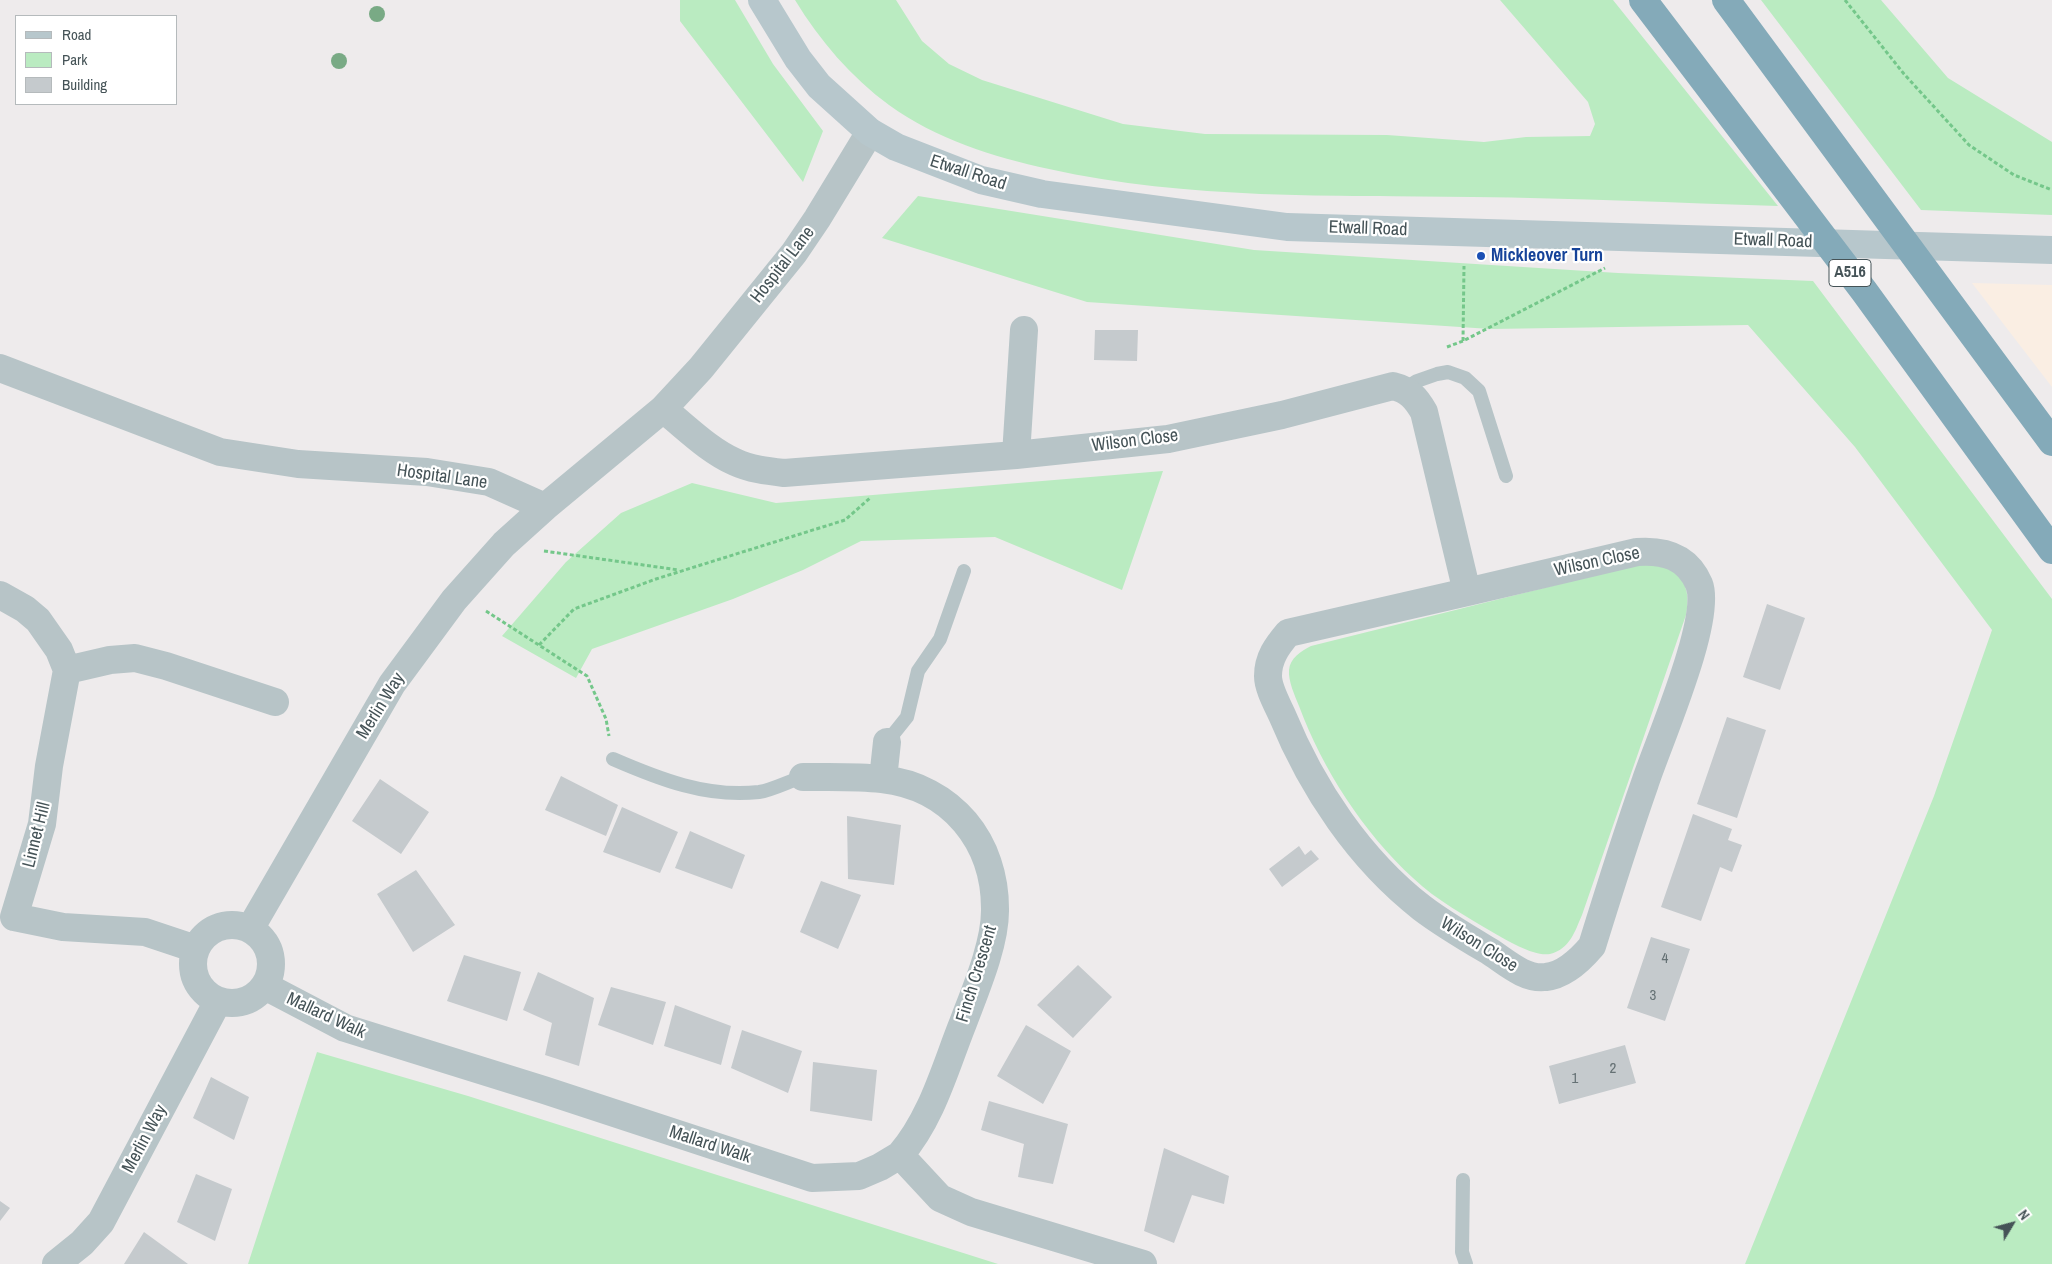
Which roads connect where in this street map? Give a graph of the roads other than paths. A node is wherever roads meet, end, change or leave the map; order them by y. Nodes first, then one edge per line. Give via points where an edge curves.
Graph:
1 (762, 0) edge
2 (1643, 0) edge
3 (1726, 0) edge
4 (870, 132) junction
5 (2052, 250) edge
6 (1024, 330) dead end
7 (0, 368) edge
8 (1404, 389) junction
9 (663, 409) junction
10 (2052, 442) edge
11 (1016, 455) junction
12 (1506, 476) dead end
13 (545, 507) junction
14 (2052, 550) edge
15 (964, 571) dead end
16 (1467, 592) junction
17 (0, 595) edge
18 (67, 670) junction
19 (275, 702) dead end
20 (887, 742) joint
21 (613, 759) road end
22 (802, 776) joint
23 (883, 779) junction
24 (7, 916) edge
25 (250, 929) junction
26 (196, 948) junction
27 (265, 986) junction
28 (218, 1001) junction
29 (900, 1155) junction
30 (1463, 1180) dead end
31 (56, 1264) edge
32 (1143, 1264) edge
33 (1466, 1264) edge

1 - 4 street, Etwall Road via 818,86
2 - 14 highway, A516 via 1864,291
3 - 10 highway
4 - 5 street, Etwall Road via 903,150 981,180 1042,194 1287,227
4 - 9 street, Hospital Lane via 794,253 701,368
6 - 11 street
7 - 13 street, Hospital Lane via 220,452 298,464 445,475 489,482
8 - 11 street, Wilson Close via 1393,386 1373,390 1282,415 1168,438
8 - 12 lane via 1417,381 1448,372 1465,378 1479,391
8 - 16 street via 1416,398 1424,412
9 - 11 street, Wilson Close via 735,462 766,470 804,472
9 - 13 street, Hospital Lane
13 - 25 street, Merlin Way via 460,594 392,684
15 - 20 lane via 940,640 918,671 907,717
16 - 16 street, Wilson Close via 1649,551 1671,554 1683,561 1699,584 1701,612 1686,669 1644,784 1592,946 1571,966 1547,977 1533,977 1519,971 1466,938 1422,908 1374,861 1332,811 1286,725 1268,678 1270,658 1288,633
17 - 18 street via 38,620 59,650
18 - 19 street via 135,658
18 - 24 street, Linnet Hill via 42,824
20 - 23 street
21 - 22 lane via 681,786 718,792 760,792
22 - 23 street, Finch Crescent
23 - 29 street, Finch Crescent via 920,789 951,806 974,831 986,853 994,879 996,912 980,976 934,1096 916,1136
24 - 26 street, Linnet Hill via 63,927 145,932
25 - 26 street via 231,925 213,929
25 - 27 street via 261,937 272,960 271,974
26 - 28 street via 194,967 199,985
27 - 28 street via 244,1002
27 - 29 street, Mallard Walk via 345,1028 812,1178 859,1176
28 - 31 street, Merlin Way via 101,1222
29 - 32 street via 940,1198 971,1212
30 - 33 lane via 1462,1252

